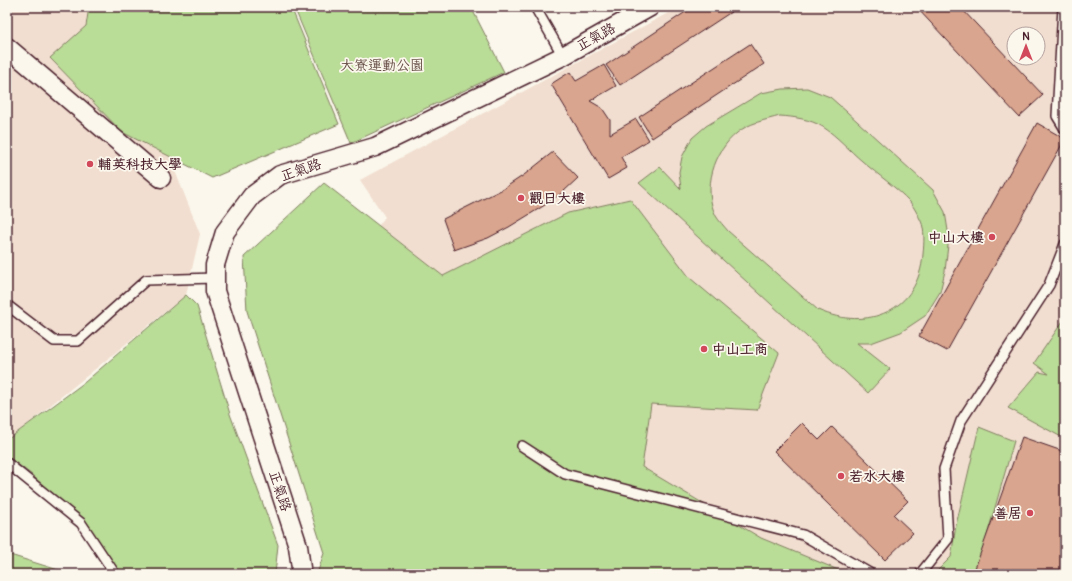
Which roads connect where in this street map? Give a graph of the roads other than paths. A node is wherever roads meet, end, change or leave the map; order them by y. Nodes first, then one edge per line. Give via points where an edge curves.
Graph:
1 (535, 7) edge
2 (650, 7) edge
3 (1063, 7) edge
4 (7, 47) edge
5 (563, 56) junction
6 (1065, 128) edge
7 (161, 178) dead end
8 (1065, 244) edge
9 (215, 278) junction
10 (7, 305) edge
11 (522, 446) dead end
12 (7, 464) edge
13 (115, 574) edge
14 (299, 574) edge
15 (871, 574) edge
16 (920, 574) edge

1 - 5 lane
2 - 5 street, 正氣路
3 - 6 lane via 1057,116
4 - 7 street
5 - 9 street, 正氣路 via 375,147 280,175 252,196 225,232 215,265
8 - 16 lane via 1049,285 961,420 944,469 948,539
9 - 10 lane via 146,280 78,341 54,341
9 - 14 street, 正氣路 via 215,291 298,546 301,568
11 - 15 lane via 565,474 803,535
12 - 13 lane via 81,523

